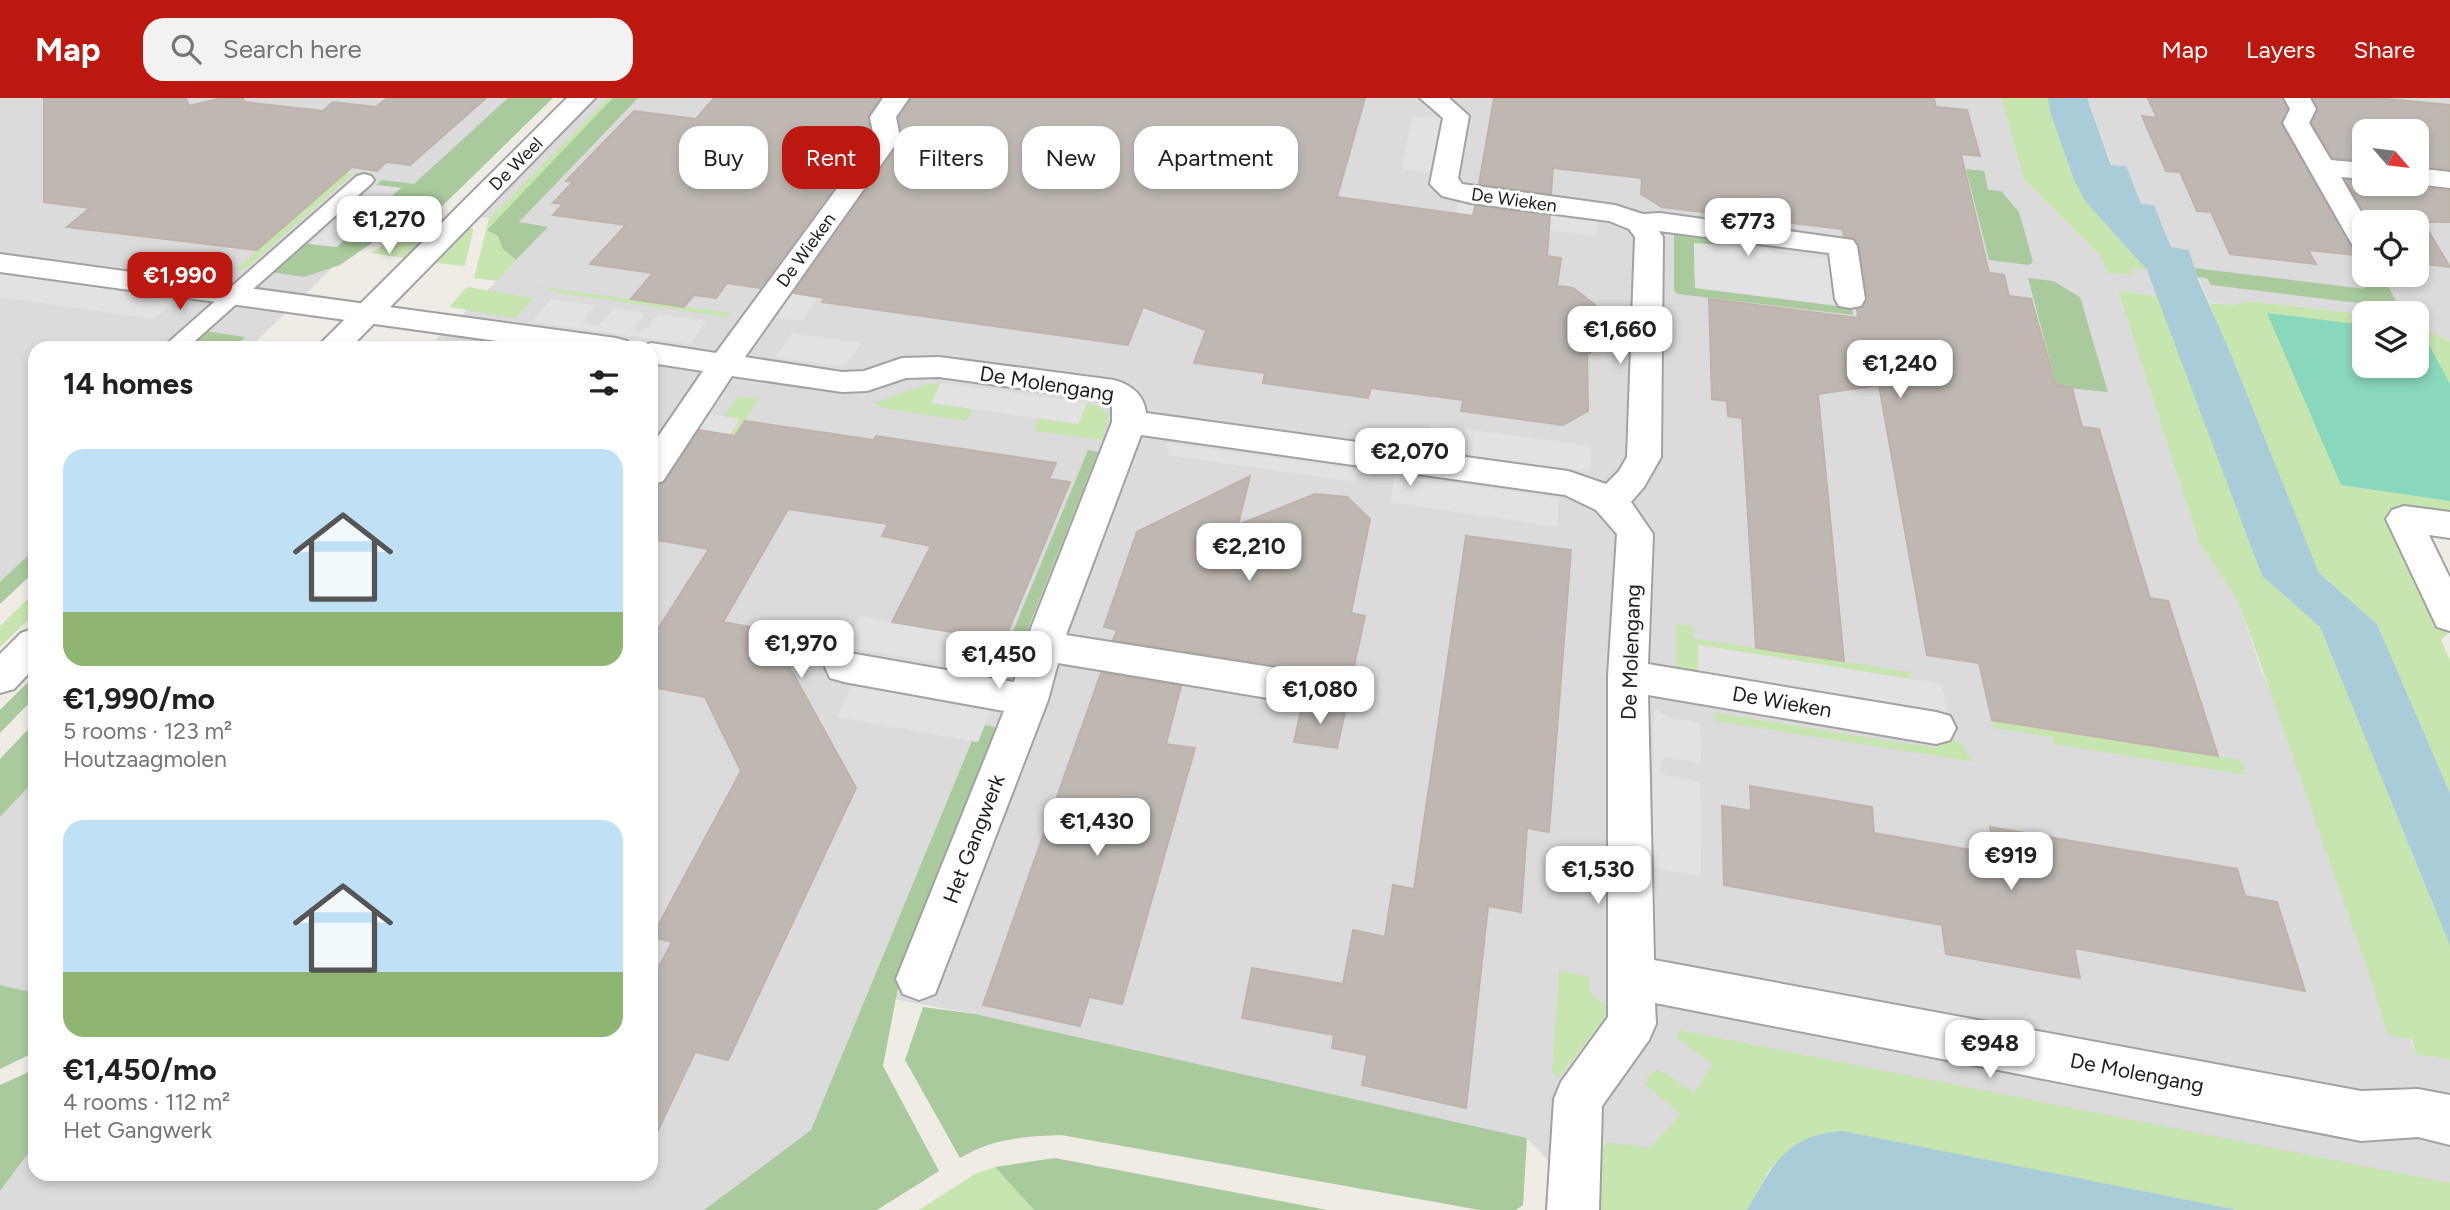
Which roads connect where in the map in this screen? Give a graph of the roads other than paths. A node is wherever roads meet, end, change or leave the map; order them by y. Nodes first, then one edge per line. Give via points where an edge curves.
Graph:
1 (582, 98) edge
2 (897, 98) edge
3 (1433, 98) edge
4 (2297, 98) edge
5 (2320, 167) junction
6 (2352, 170) edge
7 (2429, 177) edge
8 (364, 180) dead end
9 (2450, 180) edge
10 (2352, 221) edge
11 (1640, 223) junction
12 (0, 263) edge
13 (236, 293) junction
14 (1850, 299) dead end
15 (368, 314) junction
16 (181, 341) edge
17 (339, 341) edge
18 (565, 341) edge
19 (658, 354) edge
20 (723, 364) junction
21 (1129, 422) junction
22 (658, 462) edge
23 (1611, 501) junction
24 (2450, 525) edge
25 (2450, 617) edge
26 (1043, 646) junction
27 (28, 650) edge
28 (844, 667) dead end
29 (1629, 676) junction
30 (0, 678) edge
31 (1328, 692) dead end
32 (1028, 700) junction
33 (1936, 728) dead end
34 (1631, 977) junction
35 (919, 979) dead end
36 (2450, 1120) edge
37 (1573, 1210) edge

1 - 15 street, De Weel
2 - 20 street, De Wieken via 883,117 887,138
3 - 11 street, De Wieken via 1456,116 1444,178 1452,190 1615,213
4 - 5 street via 2303,109 2296,123
5 - 6 street
5 - 10 street
7 - 9 street
8 - 13 lane
11 - 14 street, De Wieken via 1843,246
11 - 23 street via 1649,237 1644,457 1632,479
12 - 13 street
13 - 15 street
13 - 16 lane
15 - 17 street, De Weel
15 - 18 street
19 - 20 street, De Molengang
20 - 21 street, De Molengang via 842,382 867,381 902,368 939,367 1114,391 1125,397
20 - 22 street
21 - 23 street, De Molengang via 1568,483
21 - 26 street, Het Gangwerk
23 - 29 street, De Molengang via 1627,516 1635,534
24 - 25 street via 2404,519
26 - 31 street
26 - 32 street, Het Gangwerk
27 - 30 street
28 - 32 street
29 - 33 street, De Wieken
29 - 34 street, De Molengang
32 - 35 street, Het Gangwerk
34 - 36 street, De Molengang via 2361,1115 2418,1113
34 - 37 street via 1632,1024 1578,1099

